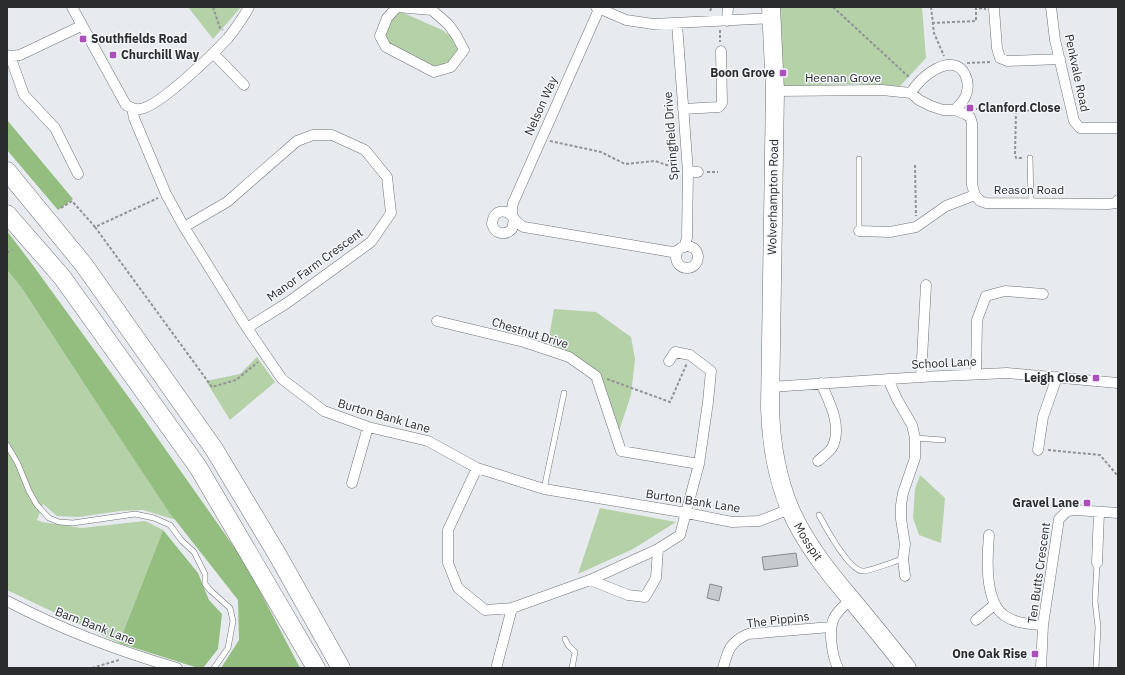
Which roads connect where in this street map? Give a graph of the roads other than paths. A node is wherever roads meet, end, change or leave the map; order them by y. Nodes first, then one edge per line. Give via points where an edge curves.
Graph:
1 (72, 7) edge
2 (249, 7) edge
3 (598, 7) edge
4 (728, 7) edge
5 (1051, 7) edge
6 (433, 8) edge
7 (994, 9) road end
8 (771, 12) edge
9 (724, 21) junction
10 (677, 24) junction
11 (81, 26) junction
12 (721, 51) road end
13 (213, 53) junction
14 (9, 56) edge
15 (1060, 59) junction
16 (244, 85) dead end
17 (775, 91) junction
18 (911, 93) junction
19 (132, 108) junction
20 (683, 109) junction
21 (955, 110) junction
22 (1118, 128) edge
23 (1030, 158) road end
24 (858, 159) dead end
25 (7, 171) edge
26 (78, 174) dead end
27 (975, 195) junction
28 (1118, 201) edge
29 (1031, 203) junction
30 (7, 214) edge
31 (513, 218) joint
32 (184, 227) junction
33 (859, 231) joint
34 (926, 284) dead end
35 (1043, 294) dead end
36 (437, 321) dead end
37 (247, 328) junction
38 (668, 361) dead end
39 (976, 374) junction
40 (921, 377) junction
41 (1057, 377) junction
42 (888, 379) junction
43 (821, 383) junction
44 (1118, 383) edge
45 (770, 387) junction
46 (564, 394) dead end
47 (368, 427) junction
48 (915, 438) junction
49 (944, 440) dead end
50 (7, 445) edge
51 (1038, 450) road end
52 (818, 461) dead end
53 (699, 464) junction
54 (477, 468) junction
55 (352, 484) dead end
56 (544, 489) junction
57 (790, 509) junction
58 (1099, 512) junction
59 (687, 513) junction
60 (1118, 513) edge
61 (819, 515) dead end
62 (989, 535) dead end
63 (658, 549) junction
64 (903, 559) junction
65 (1098, 563) joint
66 (905, 576) dead end
67 (590, 580) junction
68 (851, 599) junction
69 (7, 601) edge
70 (994, 605) junction
71 (512, 608) junction
72 (976, 620) dead end
73 (1044, 625) junction
74 (831, 627) junction
75 (565, 639) dead end
76 (497, 666) dead end
77 (177, 668) edge
78 (214, 668) edge
79 (316, 668) edge
80 (341, 668) edge
81 (572, 668) edge
82 (723, 668) edge
83 (838, 668) edge
84 (907, 668) edge
85 (1041, 668) edge
86 (1096, 668) edge

1 - 11 street
2 - 13 street via 229,37
3 - 10 street via 626,20
3 - 31 street, Nelson Way via 513,202
4 - 9 street
5 - 15 street, Penkvale Road
6 - 6 street via 397,7 387,18 380,36 386,47 434,72 451,67 464,50 448,24
7 - 15 street via 1000,58
8 - 9 street
8 - 17 highway, Wolverhampton Road
9 - 10 street
10 - 20 street, Springfield Drive
11 - 14 street via 20,55
11 - 19 street via 126,104
12 - 20 street via 722,103 719,107
13 - 16 street
13 - 19 street via 168,93 146,108
14 - 26 street via 24,95 55,128
15 - 22 street, Penkvale Road via 1074,122 1080,128
17 - 18 street, Heenan Grove via 882,90
17 - 45 highway, Wolverhampton Road
18 - 21 street, Heenan Grove via 931,106
18 - 21 street via 916,84 929,73 952,66 966,74 968,80 966,95
19 - 32 street, Burton Bank Lane via 166,194
20 - 31 street, Springfield Drive via 693,172 687,238 681,249 672,252 524,227
21 - 27 street via 970,117 972,123 972,185
23 - 29 lane
24 - 33 lane
25 - 80 highway via 84,265 214,449
27 - 29 street, Reason Road via 986,203
27 - 33 street via 946,206 916,227 890,232
28 - 29 street, Reason Road via 1108,204
30 - 79 highway via 62,277 198,467
32 - 37 street, Burton Bank Lane
32 - 37 street, Manor Farm Crescent via 227,202 297,141 313,135 332,135 365,150 387,177 391,213 371,242 294,298
34 - 40 street
35 - 39 street via 1005,291 986,296 977,320
36 - 53 street, Chestnut Drive via 532,344 569,357 596,376 621,451
37 - 47 street, Burton Bank Lane via 282,379 324,411
38 - 53 street via 675,352 690,355 711,371
39 - 40 street, School Lane
39 - 41 street, School Lane via 1007,373
40 - 42 street, School Lane
41 - 44 street, School Lane
41 - 51 street via 1043,417
42 - 43 street, School Lane
42 - 48 street via 912,425
43 - 45 street, School Lane
43 - 52 street via 834,415 836,432 833,447
45 - 57 highway, Mosspit via 773,438 779,473
46 - 56 lane
47 - 54 street, Burton Bank Lane via 428,441
47 - 55 street
48 - 49 lane
48 - 64 street via 915,458 901,505 905,544
50 - 78 lane via 37,505 49,518 73,523 135,514 170,525 194,552 205,574 205,584 230,608 232,621 228,648
53 - 59 street
54 - 56 street, Burton Bank Lane
54 - 71 street via 448,530 448,563 458,588 485,610
56 - 59 street, Burton Bank Lane
57 - 59 street, Burton Bank Lane via 759,521 745,522
57 - 68 highway, Mosspit via 815,554
58 - 60 street, Ten Butts Crescent
58 - 65 street
58 - 73 street, Ten Butts Crescent via 1067,511 1059,519
59 - 63 street via 680,535
61 - 64 lane via 835,543 855,569 862,572 872,570
62 - 70 street via 988,582
63 - 67 street
63 - 67 street via 656,578 645,596 628,595
64 - 66 street
65 - 86 lane via 1095,601 1098,627
67 - 71 street
68 - 74 street via 838,612
68 - 84 highway, Mosspit
69 - 77 street, Barn Bank Lane via 42,619 133,655
70 - 72 street
70 - 73 street via 1005,616 1021,623
71 - 76 street
73 - 85 street, Ten Butts Crescent
74 - 82 street, The Pippins via 748,634 737,639 728,650
74 - 83 street via 833,658
75 - 81 lane via 575,652

